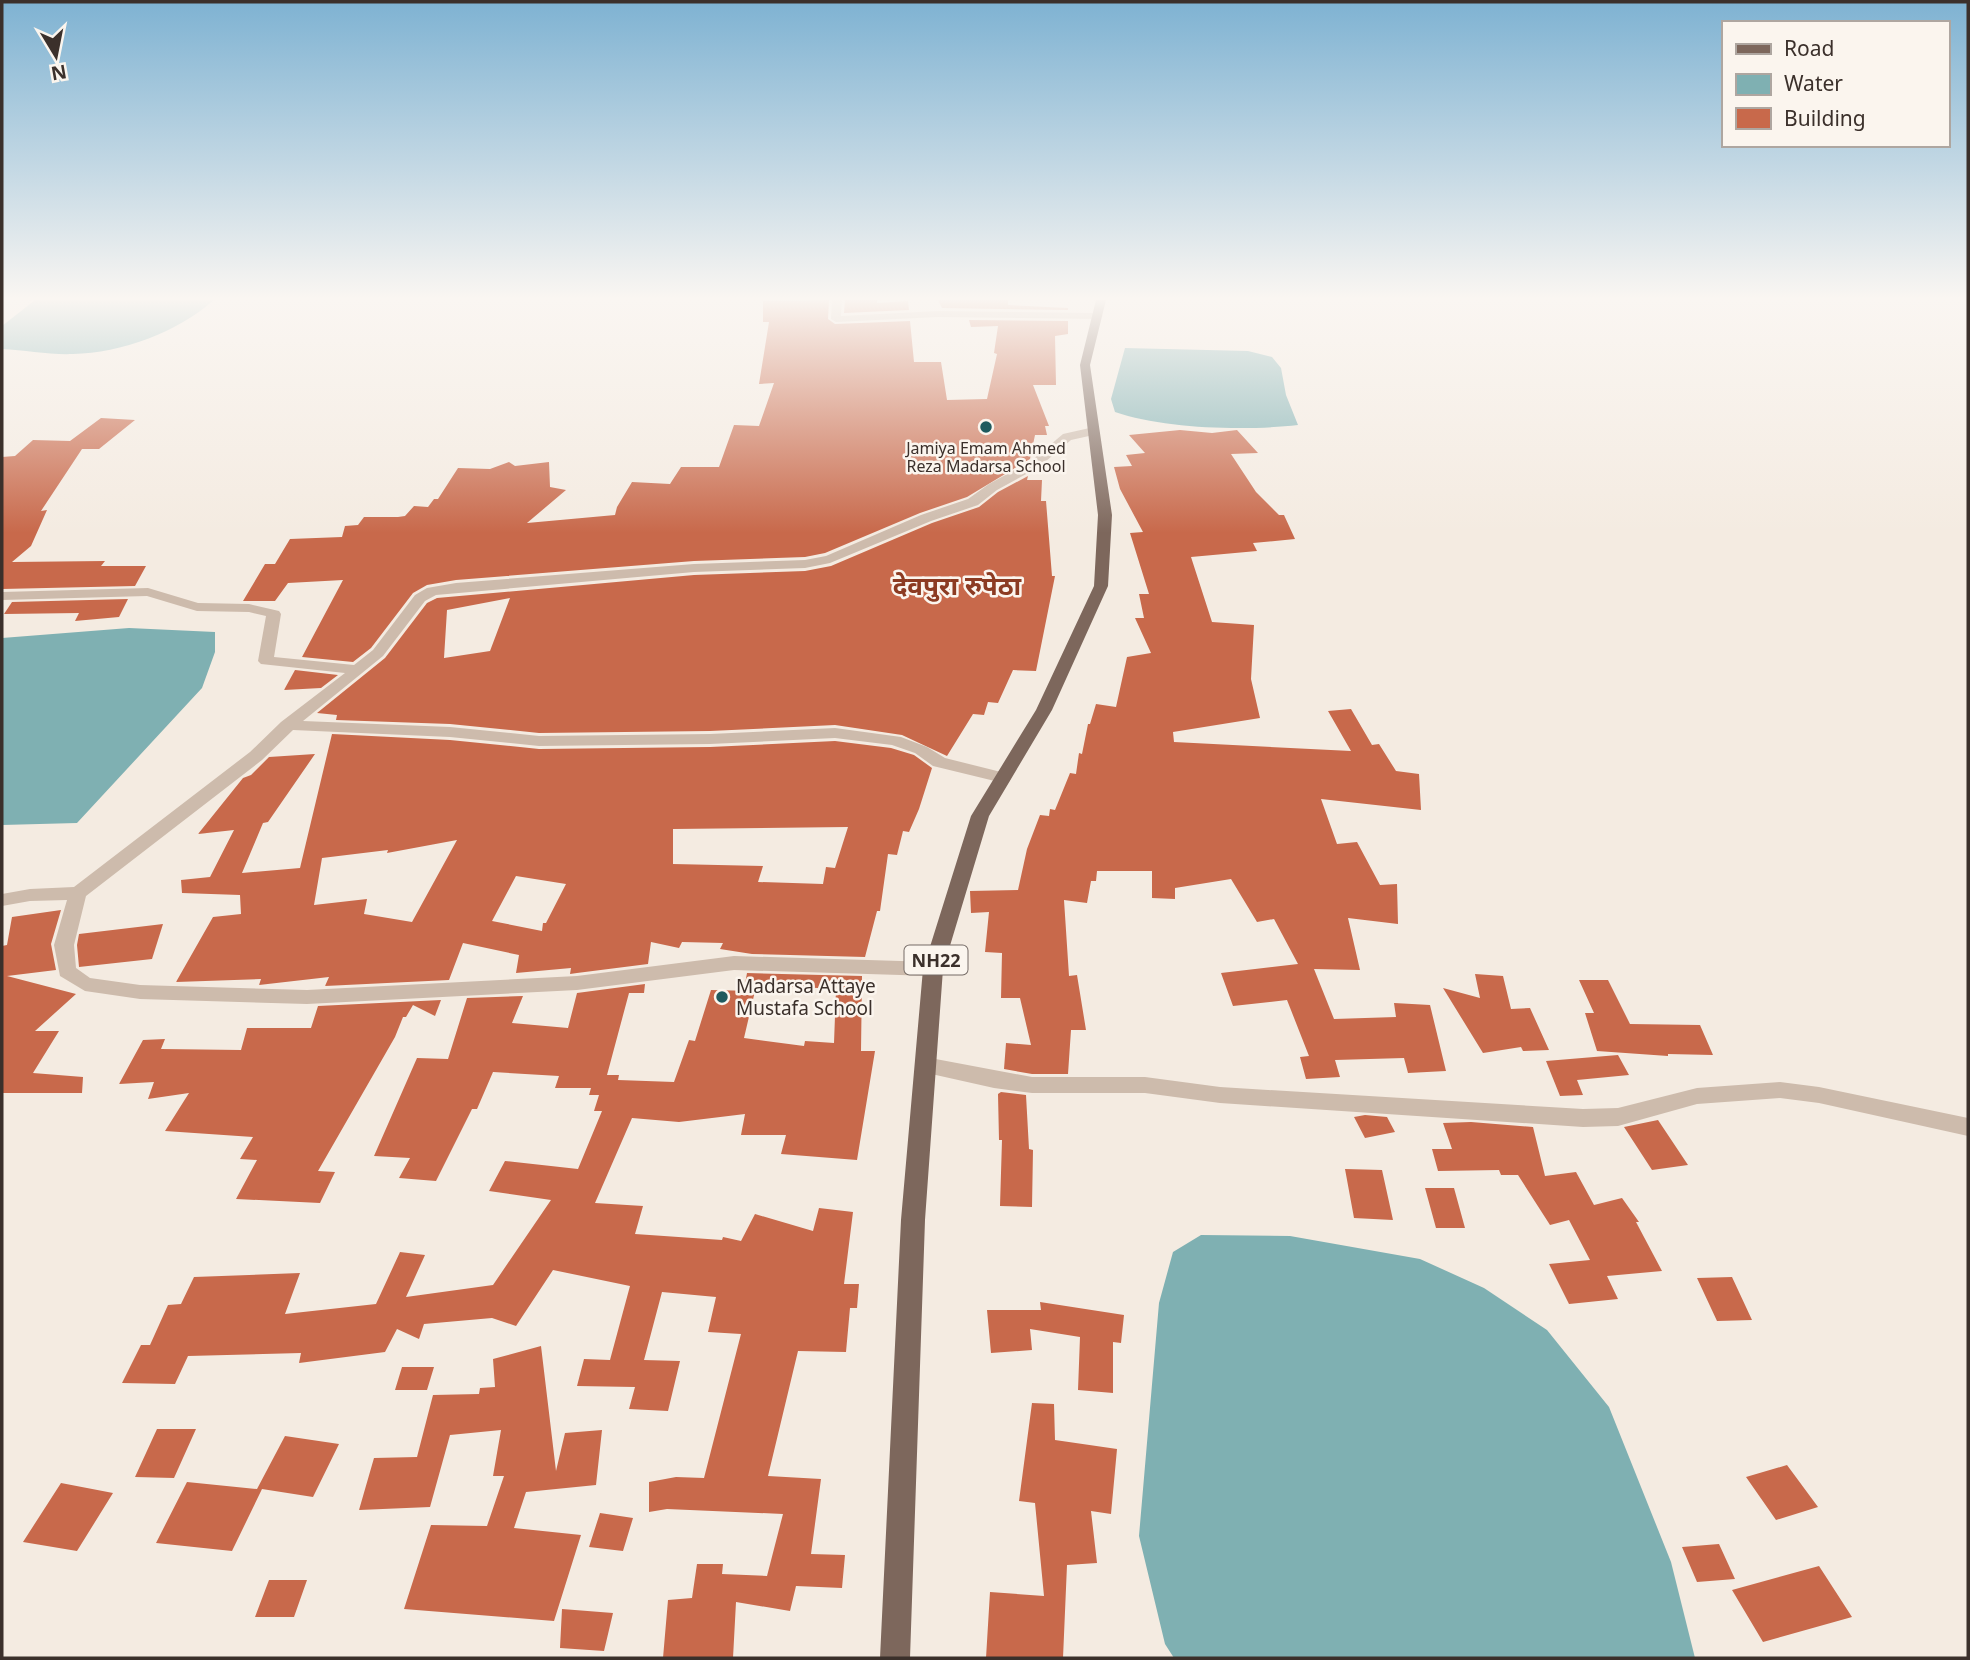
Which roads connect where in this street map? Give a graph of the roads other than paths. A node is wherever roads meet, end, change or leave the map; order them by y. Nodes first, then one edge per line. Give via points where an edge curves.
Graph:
1 (1087, 377) edge
2 (1094, 431) junction
3 (2, 596) edge
4 (358, 670) junction
5 (287, 725) junction
6 (1003, 778) junction
7 (78, 892) junction
8 (2, 900) edge
9 (933, 969) junction
10 (925, 1065) junction
11 (1968, 1128) edge
12 (895, 1658) edge

1 - 2 main road, NH22
2 - 4 street via 1067,437 1035,464 974,502 830,559 805,565 694,568 432,591 419,597 378,653
2 - 6 main road, NH22 via 1105,515 1101,586 1044,710
3 - 4 street via 148,592 197,607 249,608 274,614 266,661
4 - 5 street
5 - 6 street via 539,741 835,733 895,740 939,762
5 - 7 street via 256,756
6 - 9 main road, NH22 via 980,816
7 - 8 street
7 - 9 street via 64,945 67,971 85,984 140,992 307,997 397,994 577,983 734,963
9 - 10 main road, NH22
10 - 11 street via 1032,1085 1145,1085 1220,1096 1583,1118 1618,1117 1697,1096 1780,1090
10 - 12 main road, NH22 via 913,1220

